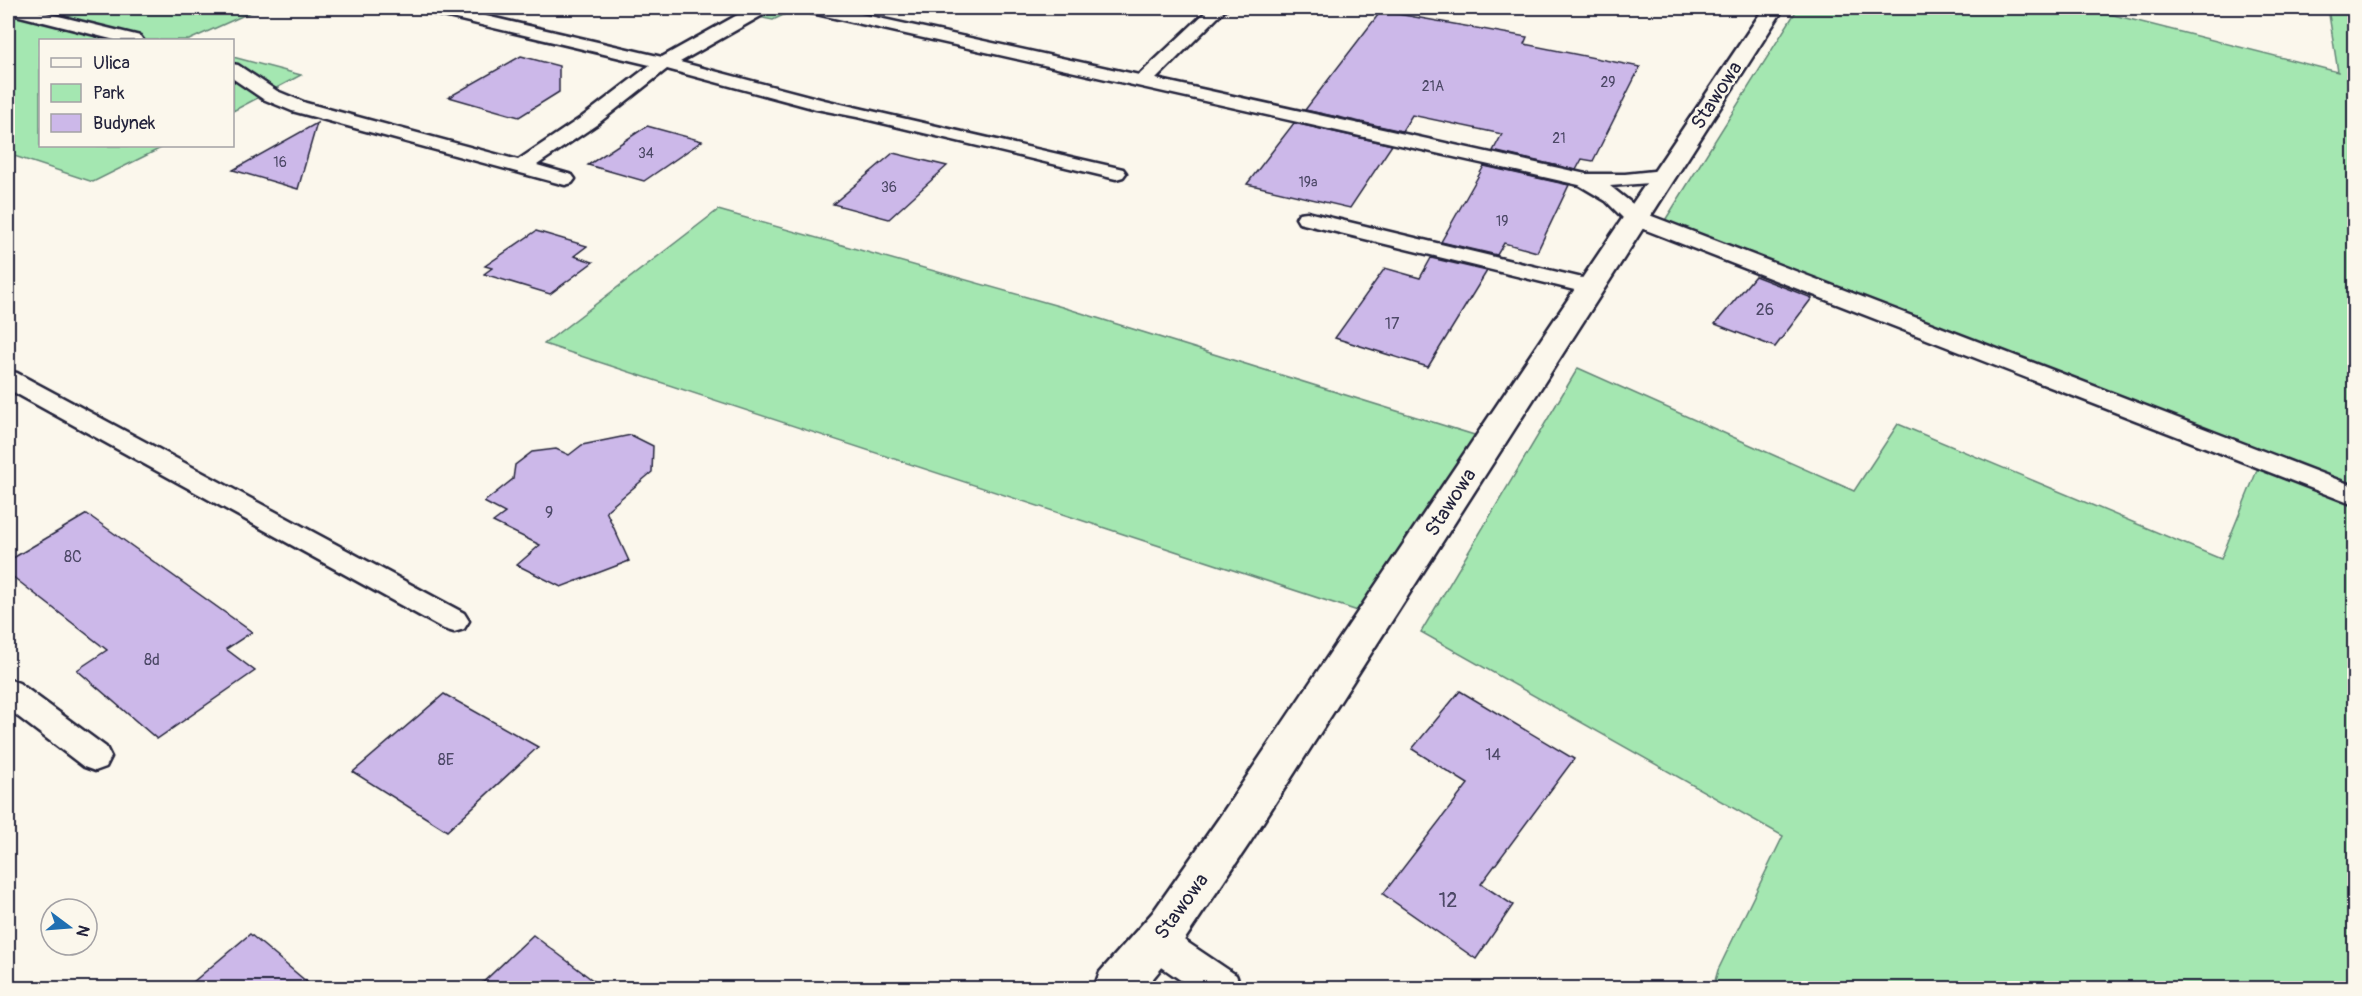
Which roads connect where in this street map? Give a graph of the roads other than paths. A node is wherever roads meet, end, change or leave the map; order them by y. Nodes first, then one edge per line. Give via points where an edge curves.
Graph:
1 (8, 8) edge
2 (433, 8) edge
3 (762, 8) edge
4 (812, 8) edge
5 (1219, 8) edge
6 (1774, 8) edge
7 (130, 39) edge
8 (664, 63) junction
9 (234, 70) edge
10 (1145, 80) junction
11 (522, 166) junction
12 (1116, 173) dead end
13 (1663, 176) junction
14 (565, 179) dead end
15 (1586, 180) junction
16 (1307, 218) dead end
17 (1636, 218) junction
18 (1591, 288) junction
19 (8, 379) edge
20 (2355, 496) edge
21 (454, 621) dead end
22 (8, 692) edge
23 (95, 757) dead end
24 (1156, 942) junction
25 (1116, 988) edge
26 (1223, 988) edge

1 - 7 lane
2 - 8 lane
3 - 8 lane
4 - 10 lane
5 - 10 lane
6 - 13 street, Stawowa
8 - 11 lane
8 - 12 lane via 823,105
9 - 11 lane via 270,95 299,107
10 - 15 lane
11 - 14 lane
13 - 15 lane
13 - 17 street, Stawowa
15 - 17 lane via 1613,196
16 - 18 lane
17 - 18 street, Stawowa
17 - 20 lane
18 - 24 street, Stawowa via 1234,831
19 - 21 lane
22 - 23 lane
24 - 25 street, Stawowa
24 - 26 lane

